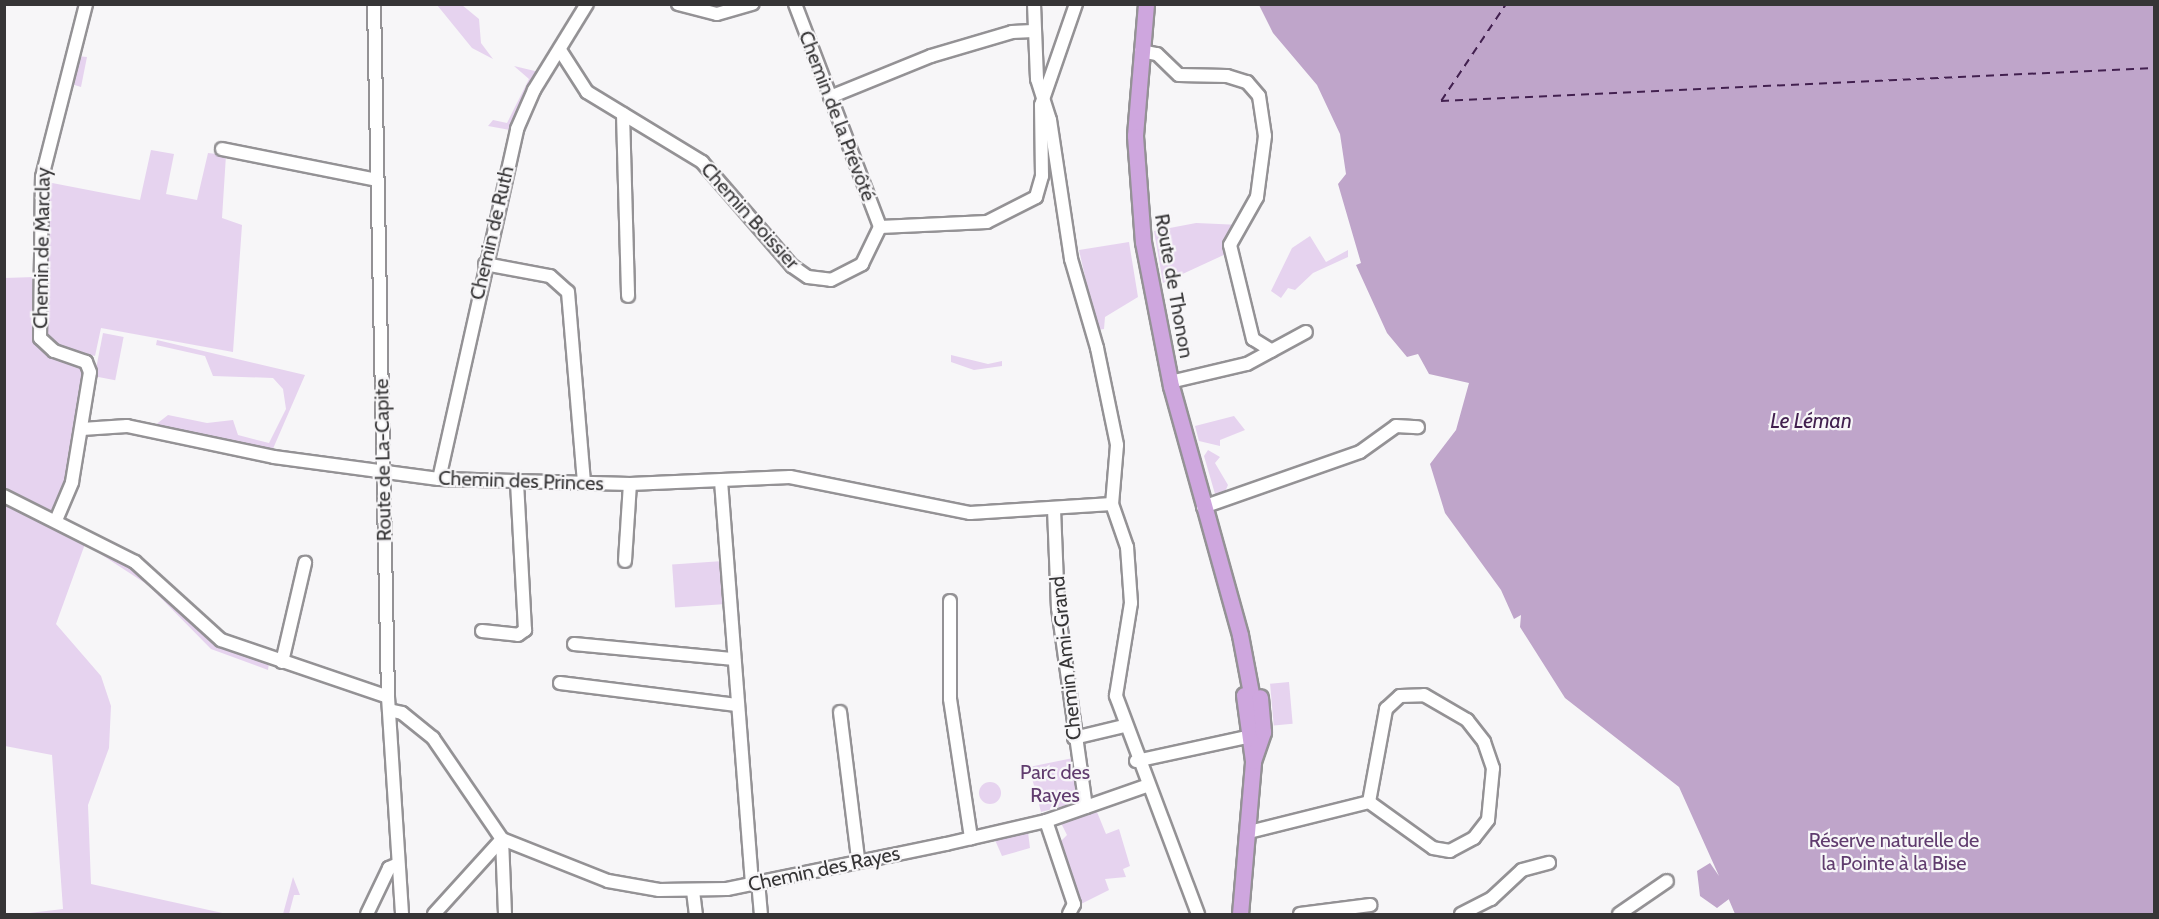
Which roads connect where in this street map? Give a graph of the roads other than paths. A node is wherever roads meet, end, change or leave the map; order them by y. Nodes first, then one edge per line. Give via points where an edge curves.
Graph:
1 (86, 4) edge
2 (374, 4) edge
3 (587, 4) edge
4 (678, 4) edge
5 (753, 4) edge
6 (795, 4) edge
7 (1034, 4) edge
8 (1076, 4) edge
9 (1146, 4) edge
10 (1033, 31) junction
11 (560, 50) junction
12 (1141, 51) junction
13 (1044, 93) junction
14 (830, 97) junction
15 (623, 114) junction
16 (222, 149) dead end
17 (377, 180) junction
18 (880, 227) junction
19 (485, 264) junction
20 (628, 296) dead end
21 (1306, 332) dead end
22 (1272, 351) junction
23 (1170, 382) junction
24 (1418, 428) dead end
25 (82, 429) junction
26 (383, 473) junction
27 (439, 479) junction
28 (517, 481) junction
29 (721, 481) junction
30 (584, 482) junction
31 (630, 484) junction
32 (4, 496) edge
33 (1112, 504) junction
34 (1203, 507) junction
35 (1054, 509) junction
36 (57, 518) junction
37 (625, 561) dead end
38 (305, 563) dead end
39 (1221, 570) junction
40 (950, 601) dead end
41 (482, 631) dead end
42 (574, 644) dead end
43 (734, 659) junction
44 (282, 662) junction
45 (560, 683) dead end
46 (388, 697) junction
47 (737, 705) junction
48 (1254, 709) dead end
49 (389, 710) junction
50 (840, 712) dead end
51 (1125, 726) junction
52 (1255, 736) junction
53 (1074, 738) junction
54 (1136, 761) junction
55 (1146, 786) junction
56 (1369, 802) junction
57 (1086, 807) junction
58 (1046, 821) junction
59 (1249, 832) junction
60 (972, 838) junction
61 (502, 839) junction
62 (858, 860) junction
63 (1549, 863) dead end
64 (398, 864) junction
65 (1667, 881) dead end
66 (755, 882) junction
67 (693, 891) junction
68 (1370, 905) dead end
69 (368, 915) edge
70 (402, 915) edge
71 (434, 915) edge
72 (505, 915) edge
73 (696, 915) edge
74 (761, 915) edge
75 (1069, 915) edge
76 (1198, 915) edge
77 (1240, 915) edge
78 (1300, 915) edge
79 (1461, 915) edge
80 (1619, 915) edge

1 - 25 street, Chemin de Marclay via 43,163 39,326 45,346 89,366
2 - 17 street, Route de La-Capite
3 - 11 street, Chemin de Ruth
4 - 5 street via 717,14
6 - 14 street, Chemin de la Prévôté
7 - 10 street
8 - 13 street
9 - 12 main road, Route de Thonon
10 - 13 street via 1037,79
10 - 14 street via 1012,32 931,56
11 - 15 street, Chemin Boissier via 582,87
11 - 19 street, Chemin de Ruth via 522,114
12 - 22 street via 1157,54 1179,75 1227,76 1247,82 1259,96 1265,135 1257,196 1230,244 1253,339
12 - 23 main road, Route de Thonon via 1137,195
13 - 18 street via 1041,185 1033,200 987,222
13 - 33 street via 1071,259 1114,423
14 - 18 street, Chemin de la Prévôté
15 - 18 street, Chemin Boissier via 710,168 788,262 808,277 831,280 851,274 868,256
15 - 20 street
16 - 17 street
17 - 26 street, Route de La-Capite
19 - 27 street, Chemin de Ruth
19 - 30 street via 550,276 568,292
21 - 22 street
22 - 23 street via 1247,364
23 - 34 main road, Route de Thonon
24 - 34 street via 1396,426 1360,452
25 - 26 street, Chemin des Princes via 127,426
25 - 36 street via 72,482
26 - 27 street, Chemin des Princes
26 - 46 street, Route de La-Capite
27 - 28 street, Chemin des Princes
28 - 30 street, Chemin des Princes
28 - 41 street via 525,630 518,635
29 - 31 street, Chemin des Princes
29 - 35 street, Chemin des Princes via 808,478 970,513
29 - 43 street
30 - 31 street, Chemin des Princes
31 - 37 street
32 - 36 street
33 - 35 street, Chemin des Princes
33 - 51 street via 1130,567 1130,623 1115,688
34 - 39 main road, Route de Thonon
35 - 53 street, Chemin Ami-Grand via 1058,608
36 - 44 street via 135,562 216,637
38 - 44 street
39 - 48 main road
39 - 52 main road, Route de Thonon via 1235,590 1253,651
40 - 60 street via 950,699
42 - 43 street
43 - 47 street
44 - 46 street
45 - 47 street
46 - 49 street, Route de La-Capite
47 - 66 street
49 - 61 street via 402,713 433,738
49 - 64 street, Route de La-Capite
50 - 62 street
51 - 53 street
51 - 54 street
52 - 54 street
52 - 59 main road, Route de Thonon
53 - 57 street, Chemin Ami-Grand
54 - 55 street
55 - 57 street, Chemin des Rayes
55 - 76 street
56 - 56 street via 1433,848 1455,849 1479,833 1490,814 1494,784 1487,748 1450,706 1424,695 1400,696 1384,713
56 - 59 street
57 - 58 street, Chemin des Rayes
58 - 60 street, Chemin des Rayes
58 - 75 street via 1074,904
59 - 77 main road, Route de Thonon
60 - 62 street, Chemin des Rayes
61 - 67 street, Chemin des Rayes via 608,881
61 - 71 street
61 - 72 street
62 - 66 street, Chemin des Rayes
63 - 79 street via 1522,870 1491,899
64 - 69 street via 389,868
64 - 70 street, Route de La-Capite
65 - 80 street
66 - 67 street, Chemin des Rayes
66 - 74 street
67 - 73 street
68 - 78 street

